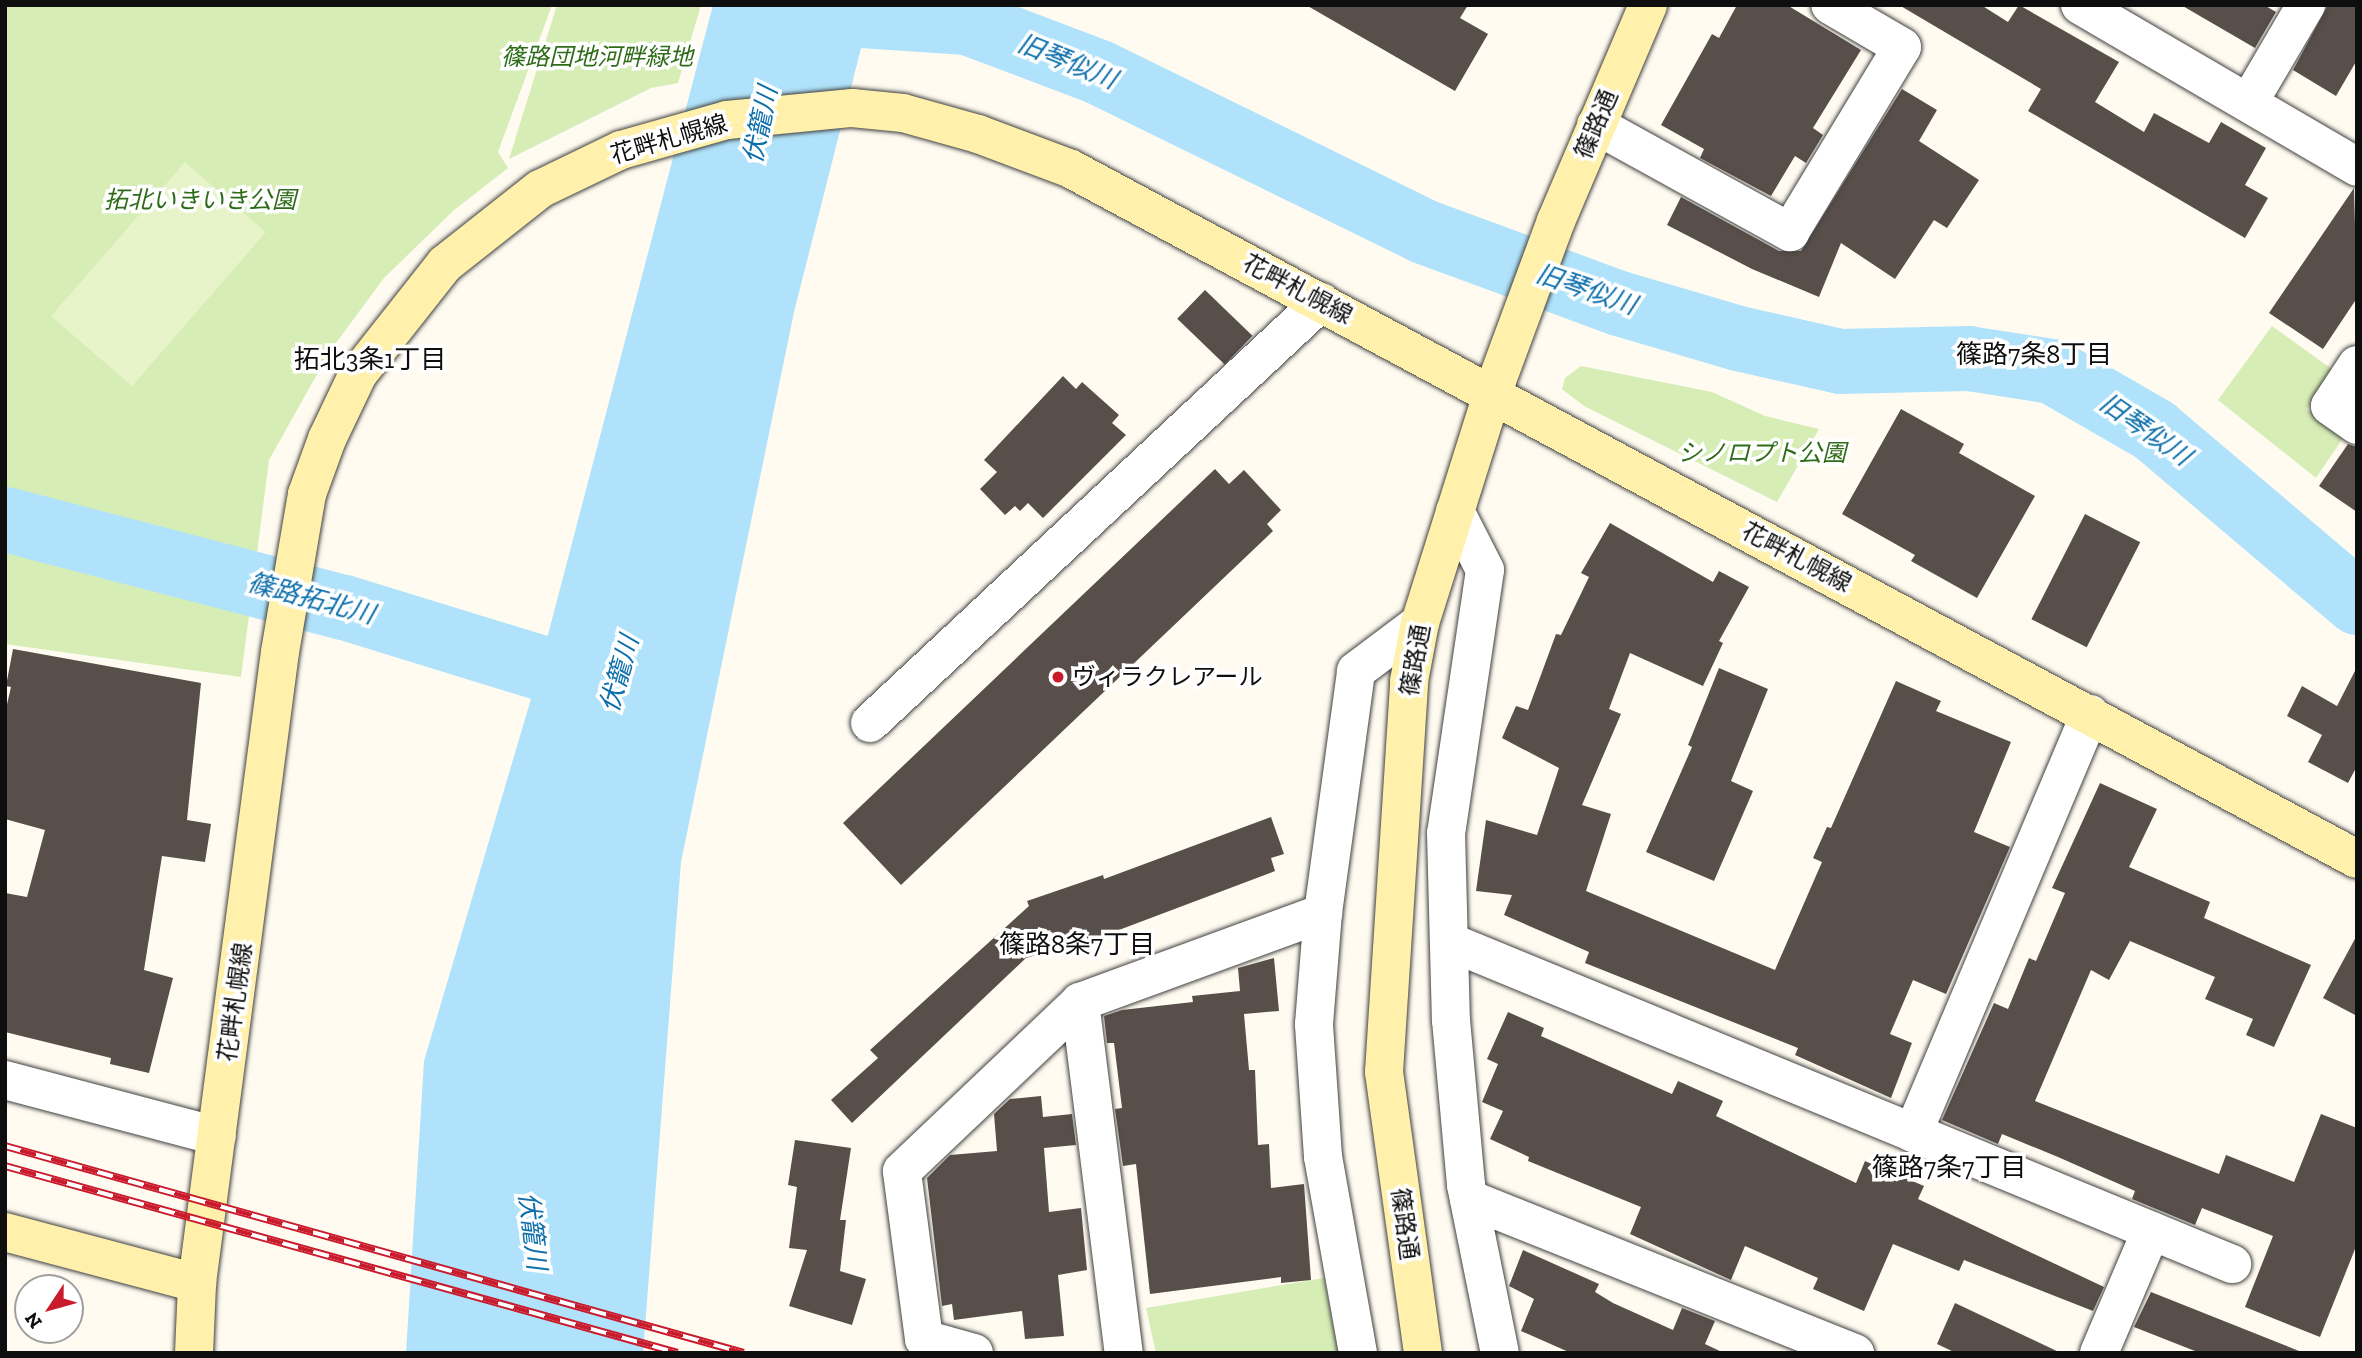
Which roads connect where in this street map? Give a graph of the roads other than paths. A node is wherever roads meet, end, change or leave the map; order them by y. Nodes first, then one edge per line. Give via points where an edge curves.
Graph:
1 (1648, 5) edge
2 (1830, 5) edge
3 (2080, 5) edge
4 (2306, 5) edge
5 (2249, 102) junction
6 (1596, 125) junction
7 (2357, 167) edge
8 (1321, 302) junction
9 (2357, 365) edge
10 (1492, 394) junction
11 (2357, 425) edge
12 (1455, 510) junction
13 (1420, 623) junction
14 (2090, 714) junction
15 (870, 723) dead end
16 (2356, 857) edge
17 (1324, 913) junction
18 (1450, 942) junction
19 (1080, 1002) junction
20 (5, 1080) edge
21 (1913, 1133) junction
22 (217, 1136) junction
23 (1469, 1199) junction
24 (2151, 1231) junction
25 (5, 1232) edge
26 (2232, 1265) dead end
27 (197, 1283) junction
28 (194, 1353) edge
29 (974, 1353) edge
30 (1124, 1353) edge
31 (1358, 1353) edge
32 (1423, 1353) edge
33 (1500, 1353) edge
34 (1855, 1353) edge
35 (2099, 1353) edge

1 - 6 main road, 篠路通
2 - 6 street via 1902,47 1790,232
3 - 5 street
4 - 5 street
5 - 7 street
6 - 10 main road, 篠路通
8 - 10 main road, 花畔札幌線
8 - 15 street
8 - 22 main road, 花畔札幌線 via 1071,169 978,134 903,113 852,108 800,110 727,120 663,135 540,188 445,264 403,313 358,374 307,494 280,652
9 - 11 street via 2330,406
10 - 12 main road, 篠路通
10 - 14 main road, 花畔札幌線
12 - 13 main road, 篠路通
12 - 18 street via 1485,570 1446,833
13 - 17 street via 1356,671
13 - 32 main road, 篠路通 via 1400,779 1384,1072
14 - 16 main road, 花畔札幌線
14 - 21 street
17 - 19 street
17 - 31 street via 1314,1024 1323,1157
18 - 21 street
18 - 23 street via 1451,1020
19 - 29 street via 902,1171 924,1339
19 - 30 street
20 - 22 street
21 - 24 street
22 - 27 main road, 花畔札幌線
23 - 33 street
23 - 34 street
24 - 26 street
24 - 35 street
25 - 27 main road
27 - 28 main road, 花畔札幌線

